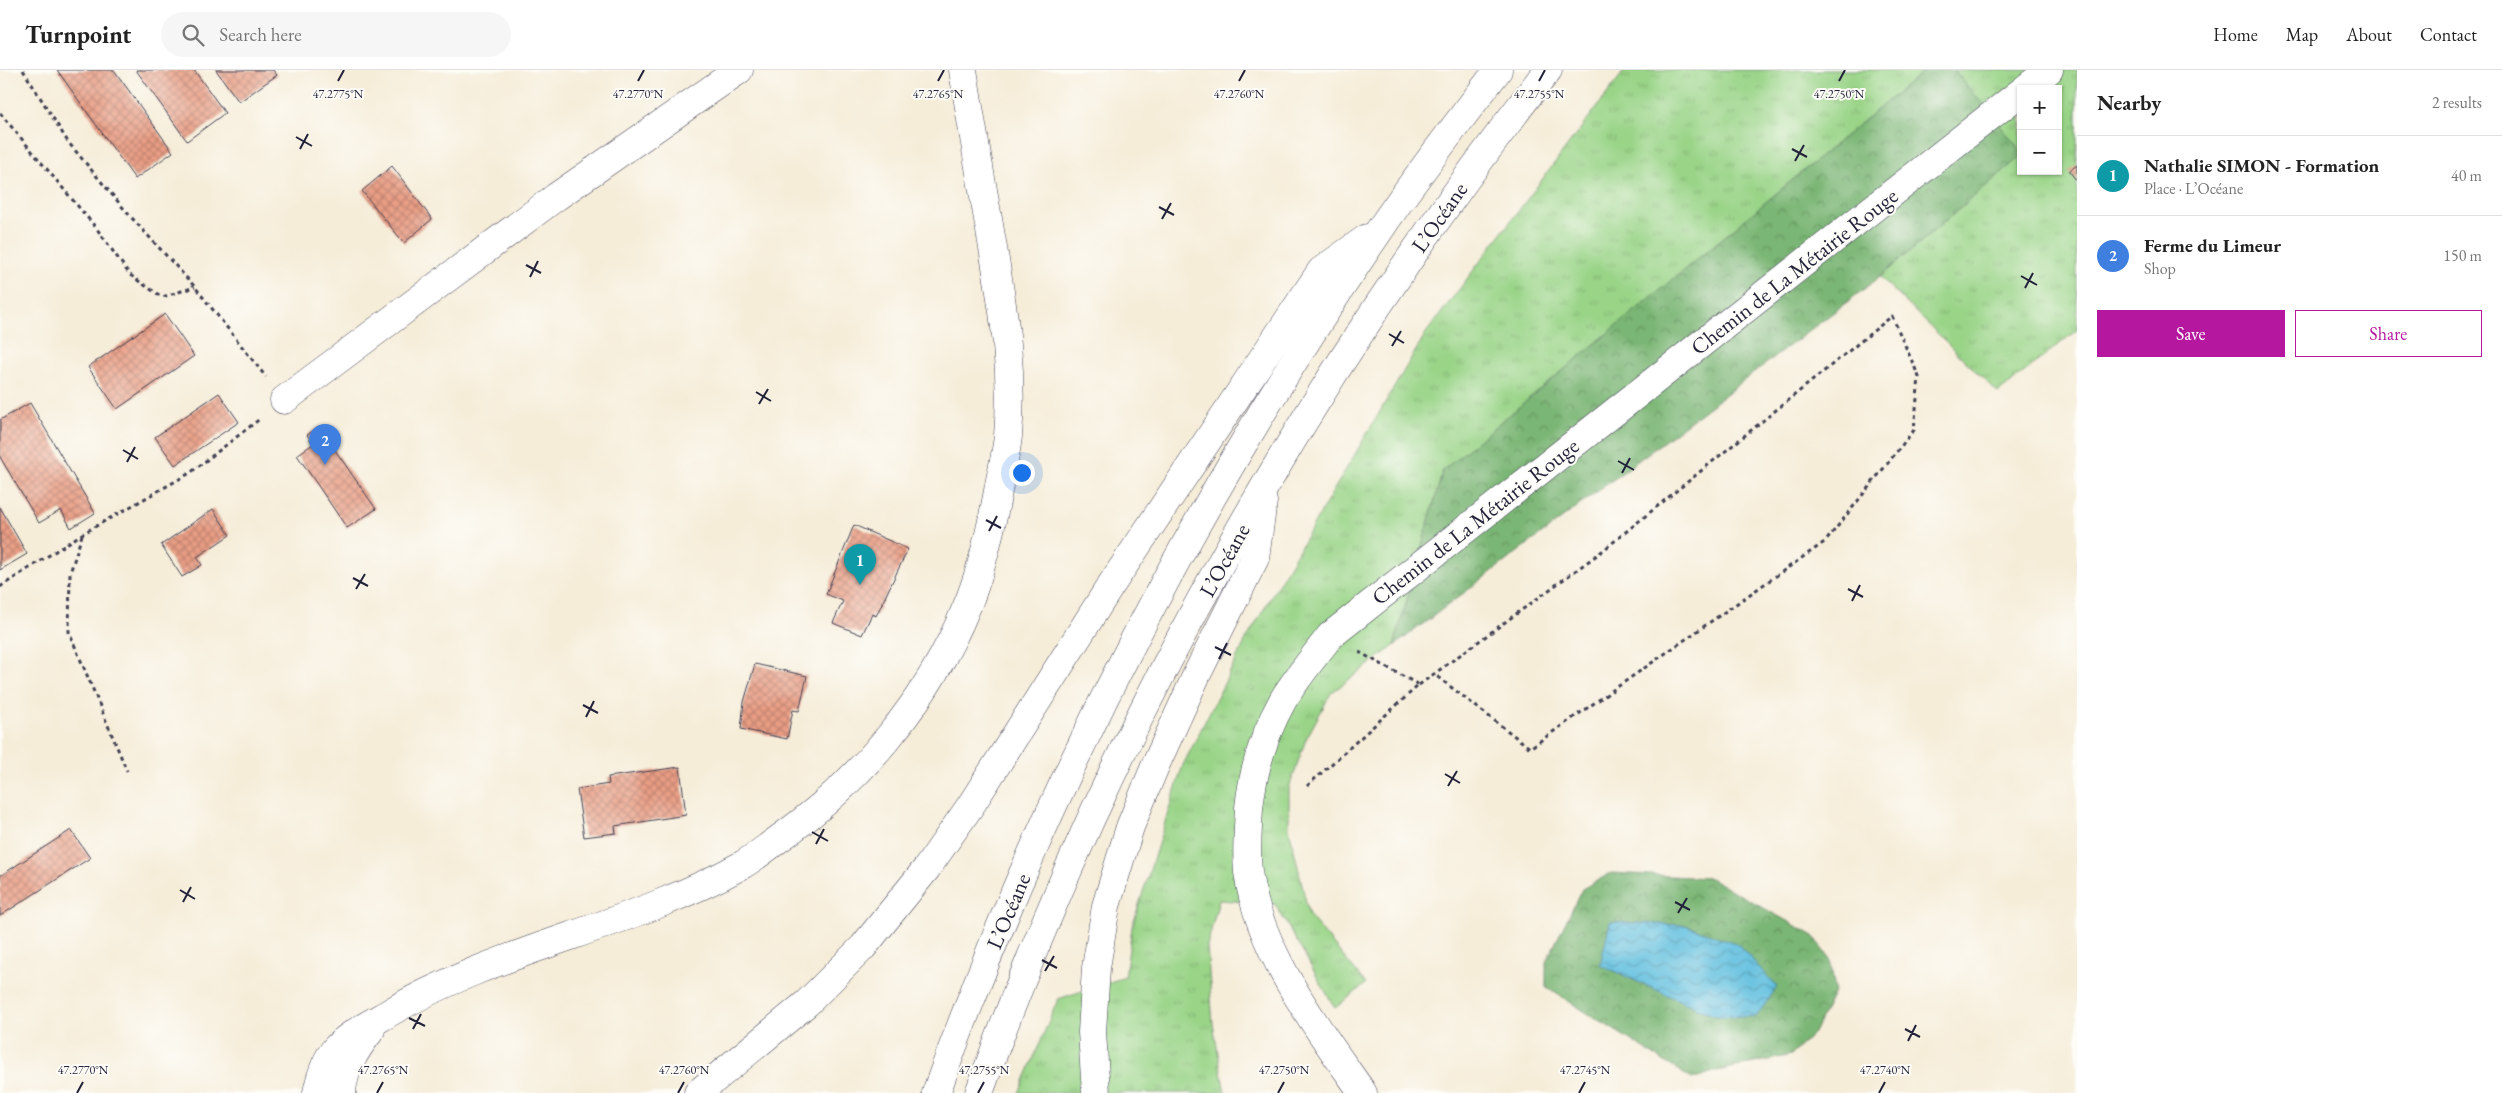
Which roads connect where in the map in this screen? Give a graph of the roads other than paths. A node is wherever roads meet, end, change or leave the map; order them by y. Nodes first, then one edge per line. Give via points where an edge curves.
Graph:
1 (738, 70) edge
2 (962, 70) edge
3 (1498, 70) edge
4 (1548, 70) edge
5 (2049, 70) edge
6 (2030, 85) edge
7 (2017, 95) edge
8 (1380, 228) junction
9 (284, 400) road end
10 (1266, 485) junction
11 (381, 1018) junction
12 (317, 1093) edge
13 (342, 1093) edge
14 (698, 1093) edge
15 (936, 1093) edge
16 (979, 1093) edge
17 (1096, 1093) edge
18 (1363, 1093) edge

1 - 9 main road via 556,197
2 - 11 main road via 1011,372 1008,439 992,525 968,604 924,689 890,735 846,784 799,825 745,864 689,892 432,990
3 - 8 main road, L’Océane
4 - 10 main road, L’Océane via 1387,292
5 - 6 main road
7 - 18 main road, Chemin de La Métairie Rouge via 1330,636 1301,672 1283,700 1257,761 1247,838 1248,873 1273,950 1296,995
8 - 14 main road via 1322,271 1111,585 928,868 863,947 807,1003
8 - 15 main road, L’Océane via 1233,460 1171,569 1032,853
10 - 16 main road, L’Océane via 1174,652 1121,758 1030,961
10 - 17 main road via 1255,558 1156,764 1130,827 1106,906 1096,968 1092,1032
11 - 12 main road via 335,1048
11 - 13 main road via 360,1044 347,1068

